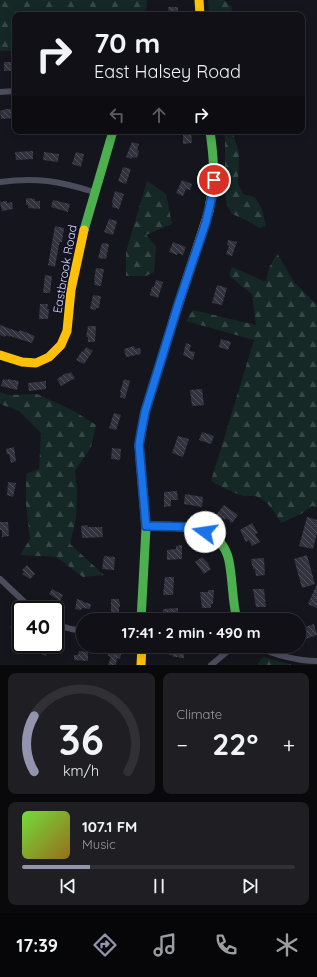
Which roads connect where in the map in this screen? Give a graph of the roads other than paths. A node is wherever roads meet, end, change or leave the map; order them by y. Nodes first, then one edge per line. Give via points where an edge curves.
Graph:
1 (199, 0) edge
2 (200, 12) edge
3 (12, 91) edge
4 (0, 92) edge
5 (112, 134) edge
6 (210, 134) edge
7 (0, 182) edge
8 (94, 192) junction
9 (0, 354) edge
10 (146, 526) junction
11 (0, 579) edge
12 (23, 601) edge
13 (141, 613) edge
14 (235, 613) edge
15 (64, 627) edge
16 (76, 630) edge
17 (142, 653) edge
18 (226, 653) edge
19 (275, 653) edge
20 (317, 661) edge
21 (141, 665) edge
22 (211, 665) edge

1 - 2 street
3 - 4 street
5 - 8 street, Eastbrook Road
6 - 10 street via 214,180 209,211 145,412 139,445
7 - 8 street via 30,179 57,181
8 - 9 street, Eastbrook Road via 80,242 66,335 62,345 51,356 34,363 22,363
10 - 13 street
10 - 14 street via 194,527 205,532 222,546 228,557 233,582
11 - 12 street
15 - 16 street
17 - 21 street
18 - 22 street
19 - 20 street

